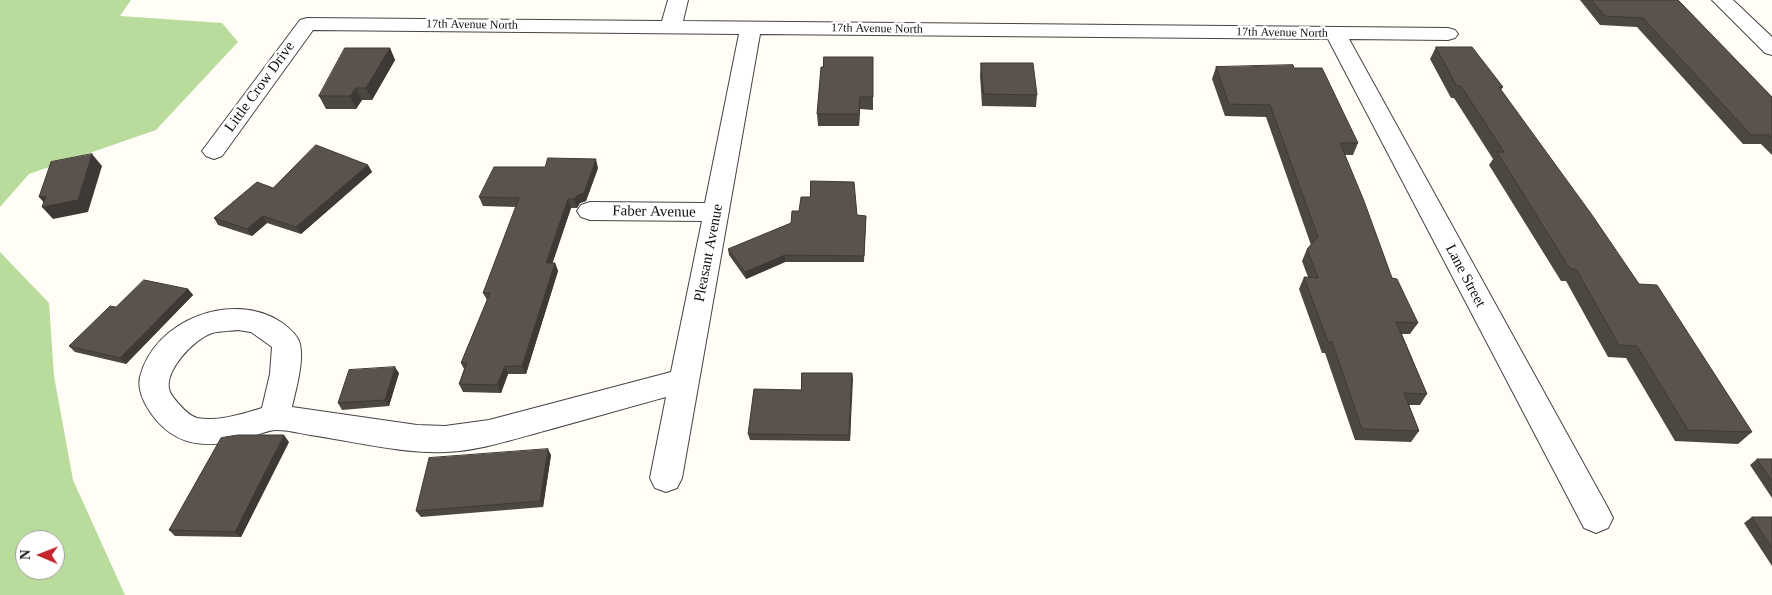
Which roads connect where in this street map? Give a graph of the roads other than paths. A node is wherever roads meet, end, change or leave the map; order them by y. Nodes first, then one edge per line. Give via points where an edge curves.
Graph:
1 (678, 0) edge
2 (1722, 0) edge
3 (307, 24) joint
4 (670, 27) junction
5 (751, 28) junction
6 (1335, 33) junction
7 (1448, 34) dead end
8 (1772, 48) edge
9 (214, 151) dead end
10 (590, 211) dead end
11 (717, 212) junction
12 (685, 380) junction
13 (275, 417) junction
14 (666, 478) dead end
15 (1596, 518) dead end

1 - 4 street
2 - 8 street
3 - 4 street, 17th Avenue North
3 - 9 street, Little Crow Drive
4 - 5 street, 17th Avenue North
5 - 6 street, 17th Avenue North
5 - 11 street, Pleasant Avenue
6 - 7 street, 17th Avenue North
6 - 15 street, Lane Street
10 - 11 street, Faber Avenue
11 - 12 street, Pleasant Avenue
12 - 13 street via 489,433 444,439
12 - 14 street, Pleasant Avenue
13 - 13 street via 285,374 286,344 276,332 257,323 220,321 201,326 186,334 167,353 157,370 154,387 160,404 175,421 190,429 237,428

